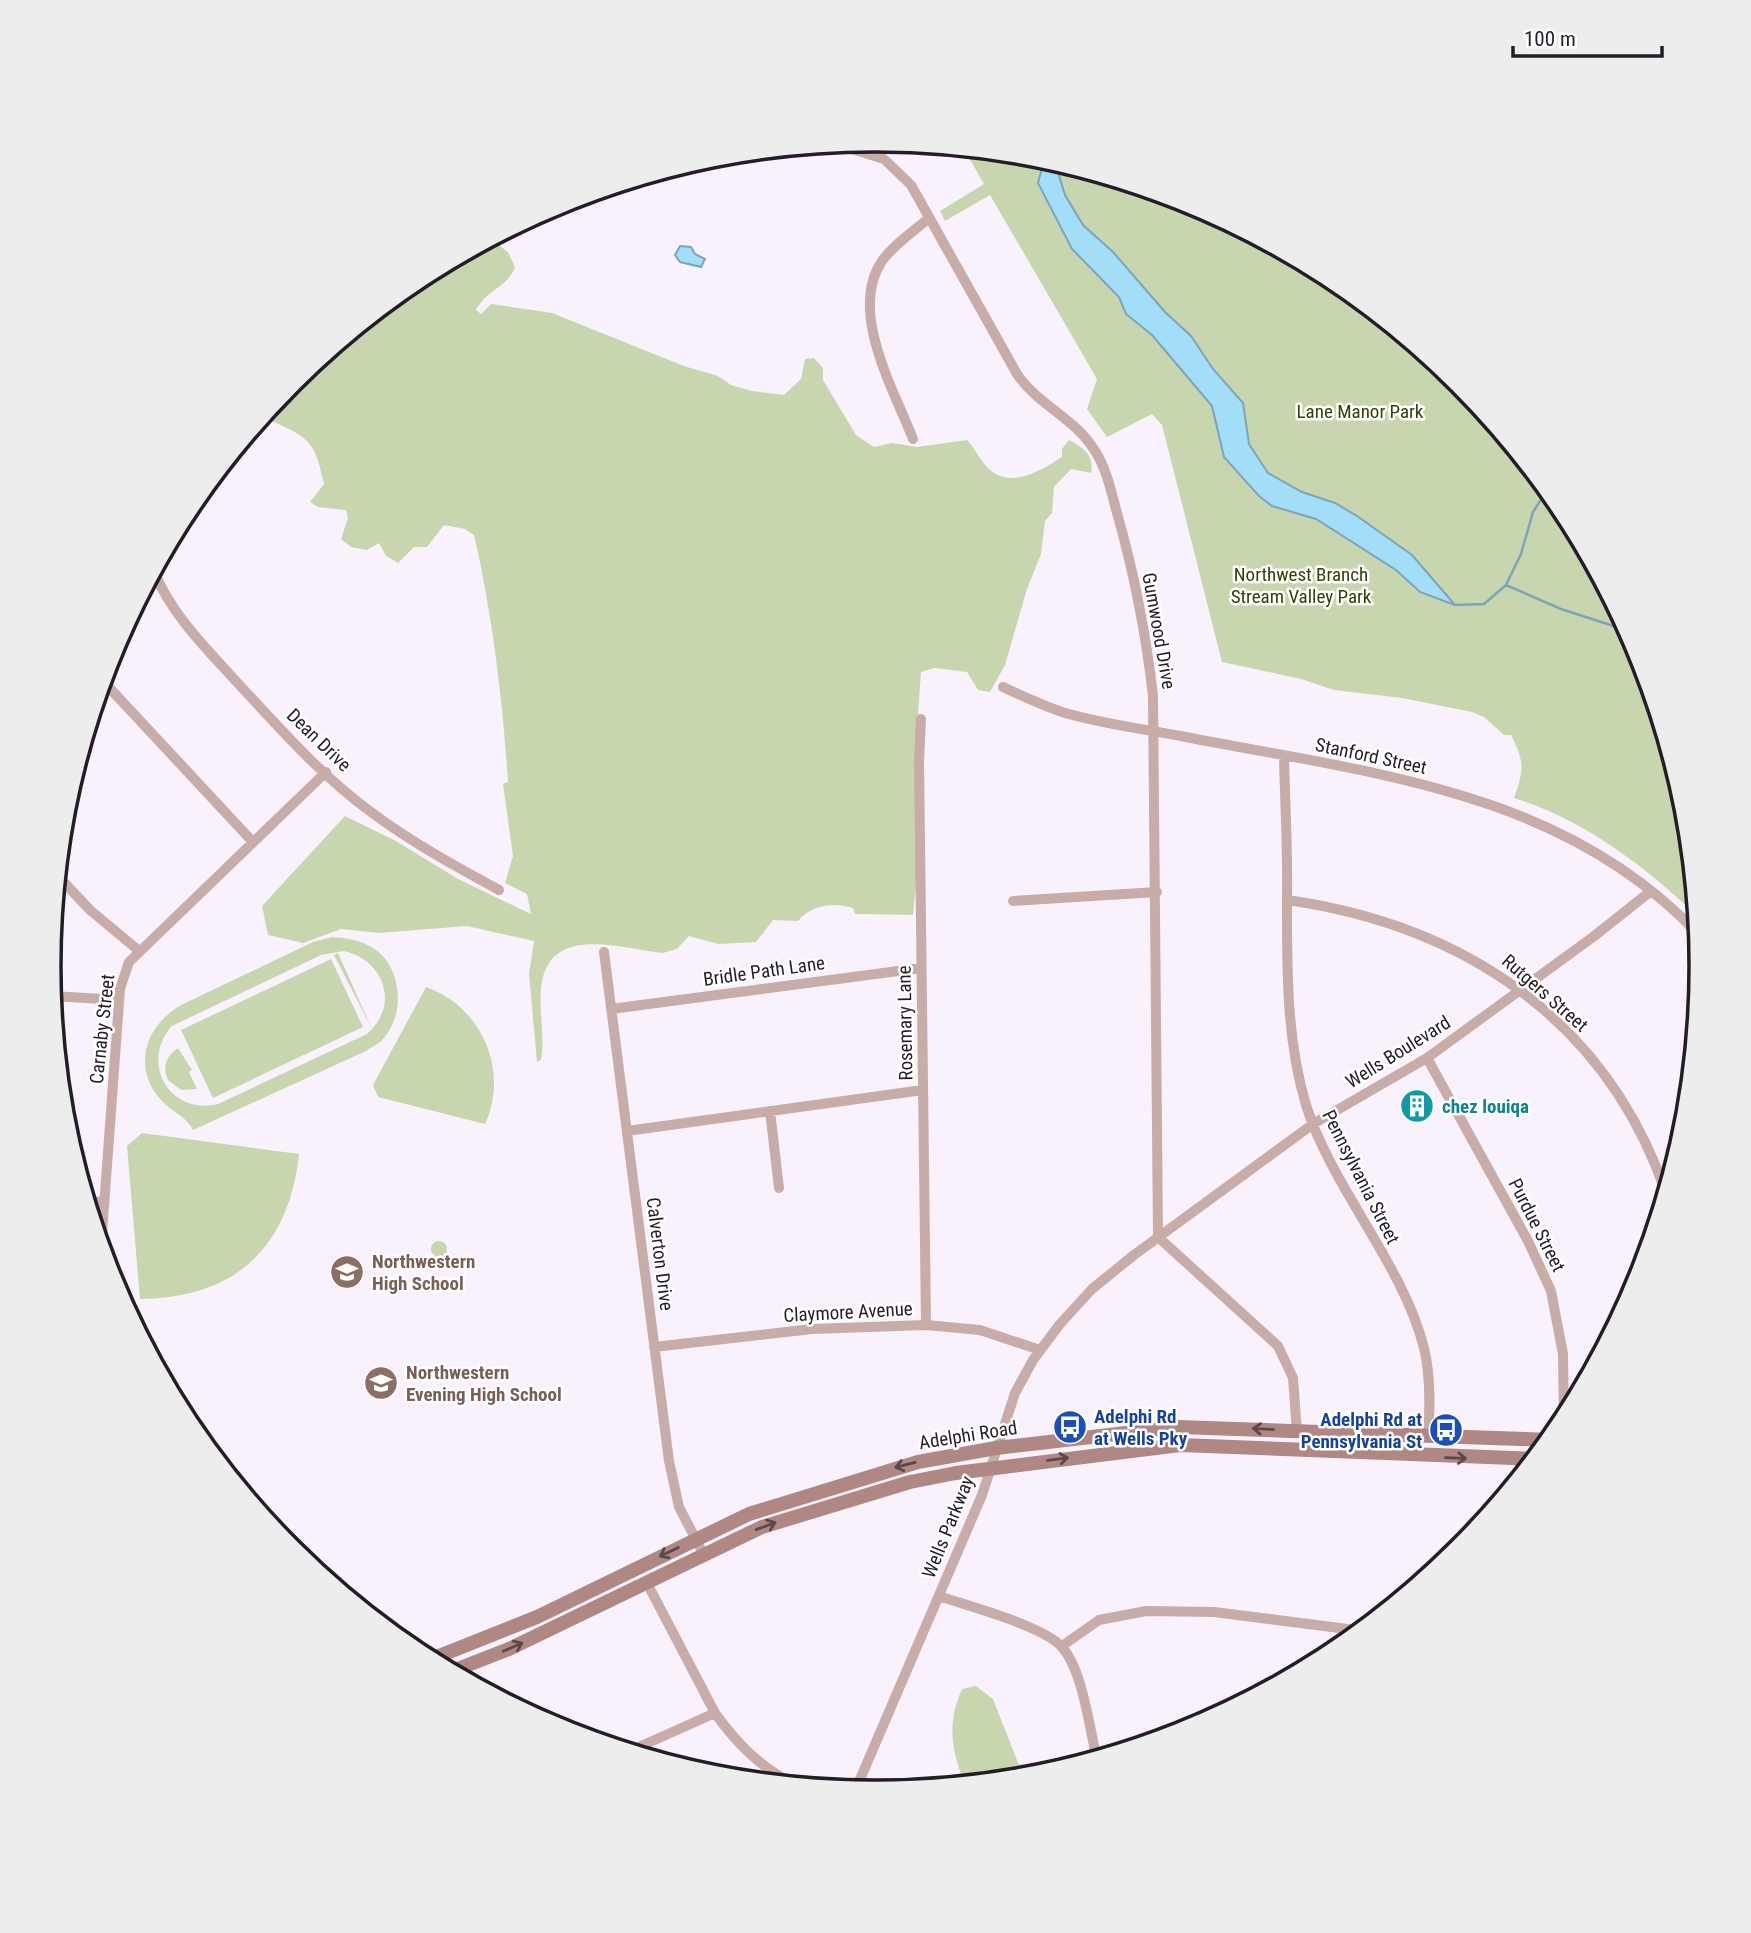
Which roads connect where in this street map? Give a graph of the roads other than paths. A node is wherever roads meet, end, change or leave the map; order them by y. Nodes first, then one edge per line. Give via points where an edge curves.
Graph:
1 (870, 152) edge
2 (929, 218) junction
3 (913, 439) dead end
4 (158, 582) edge
5 (1003, 687) dead end
6 (110, 689) edge
7 (921, 719) dead end
8 (1154, 731) junction
9 (1284, 756) junction
10 (326, 772) junction
11 (253, 842) junction
12 (66, 884) edge
13 (499, 890) dead end
14 (1651, 891) junction
15 (1157, 892) junction
16 (1287, 900) junction
17 (1013, 901) dead end
18 (1688, 925) edge
19 (138, 950) junction
20 (604, 951) dead end
21 (921, 968) junction
22 (1521, 991) junction
23 (62, 997) edge
24 (119, 1000) junction
25 (611, 1009) junction
26 (1427, 1058) junction
27 (923, 1090) junction
28 (770, 1111) junction
29 (1313, 1124) junction
30 (627, 1131) junction
31 (1661, 1181) edge
32 (779, 1188) dead end
33 (96, 1201) edge
34 (104, 1202) junction
35 (103, 1223) edge
36 (1158, 1237) junction
37 (926, 1325) junction
38 (654, 1347) junction
39 (1040, 1350) junction
40 (1564, 1402) edge
41 (1297, 1432) junction
42 (1428, 1437) junction
43 (1538, 1440) edge
44 (996, 1448) junction
45 (1524, 1459) edge
46 (991, 1469) junction
47 (696, 1539) junction
48 (704, 1555) junction
49 (647, 1583) junction
50 (939, 1596) junction
51 (1348, 1629) edge
52 (1062, 1646) junction
53 (441, 1655) edge
54 (461, 1668) edge
55 (715, 1713) junction
56 (641, 1746) edge
57 (1095, 1750) edge
58 (780, 1775) edge
59 (860, 1780) edge

1 - 2 street, Gumwood Drive via 899,171 920,197
2 - 3 street via 883,260 869,308 873,336
2 - 8 street, Gumwood Drive via 1024,385 1087,439 1098,456 1121,528 1145,632
4 - 10 street, Dean Drive via 185,626
5 - 8 street, Stanford Street via 1064,712
6 - 11 street
7 - 21 street, Rosemary Lane
8 - 9 street, Stanford Street
8 - 15 street, Gumwood Drive
9 - 14 street, Stanford Street via 1424,785 1505,809 1576,839
9 - 16 street, Pennsylvania Street
10 - 11 street, Carnaby Street
10 - 13 street, Dean Drive via 394,828
11 - 19 street, Carnaby Street
12 - 19 street
14 - 18 street, Stanford Street
14 - 22 street, Wells Boulevard
15 - 17 street
15 - 36 street, Gumwood Drive
16 - 22 street, Rutgers Street via 1409,928 1467,954
16 - 29 street, Pennsylvania Street via 1291,1025
19 - 24 street, Carnaby Street via 123,977
20 - 25 street, Calverton Drive
21 - 25 street, Bridle Path Lane
21 - 27 street, Rosemary Lane
22 - 26 street, Wells Boulevard
22 - 31 street, Rutgers Street via 1562,1027 1606,1078 1643,1137
23 - 24 street
24 - 34 street, Carnaby Street
25 - 30 street, Calverton Drive
26 - 29 street, Wells Boulevard
26 - 40 street, Purdue Street via 1528,1241 1550,1291 1563,1354
27 - 28 street
27 - 37 street, Rosemary Lane
28 - 30 street
28 - 32 street
29 - 36 street, Wells Boulevard
29 - 42 street, Pennsylvania Street via 1414,1319 1424,1348 1429,1388
30 - 38 street, Calverton Drive
33 - 34 street
34 - 35 street, Carnaby Street
36 - 39 street, Wells Parkway via 1092,1289
36 - 41 street via 1278,1346 1293,1378
37 - 38 street, Claymore Avenue via 812,1329
37 - 39 street, Claymore Avenue via 980,1330
38 - 47 street, Calverton Drive via 676,1496
39 - 44 street, Wells Parkway via 1015,1393
41 - 42 main road, Adelphi Road
41 -> 44 main road, Adelphi Road via 1165,1428
42 - 43 main road, Adelphi Road
44 - 46 street, Wells Parkway
44 -> 47 main road, Adelphi Road via 854,1479 760,1510
46 -> 45 main road, Adelphi Road via 1180,1445
48 -> 46 main road, Adelphi Road via 762,1527 910,1482
46 - 50 street, Wells Parkway
47 - 48 street, Calverton Drive
47 -> 53 main road, Adelphi Road via 537,1617
48 - 49 main road, Adelphi Road
54 -> 49 main road, Adelphi Road
49 - 55 street
50 - 52 street via 1047,1635
50 - 59 street, Wells Parkway
51 - 52 street via 1214,1612 1146,1611 1099,1620
52 - 57 street via 1076,1672
55 - 56 street
55 - 58 street via 736,1741

